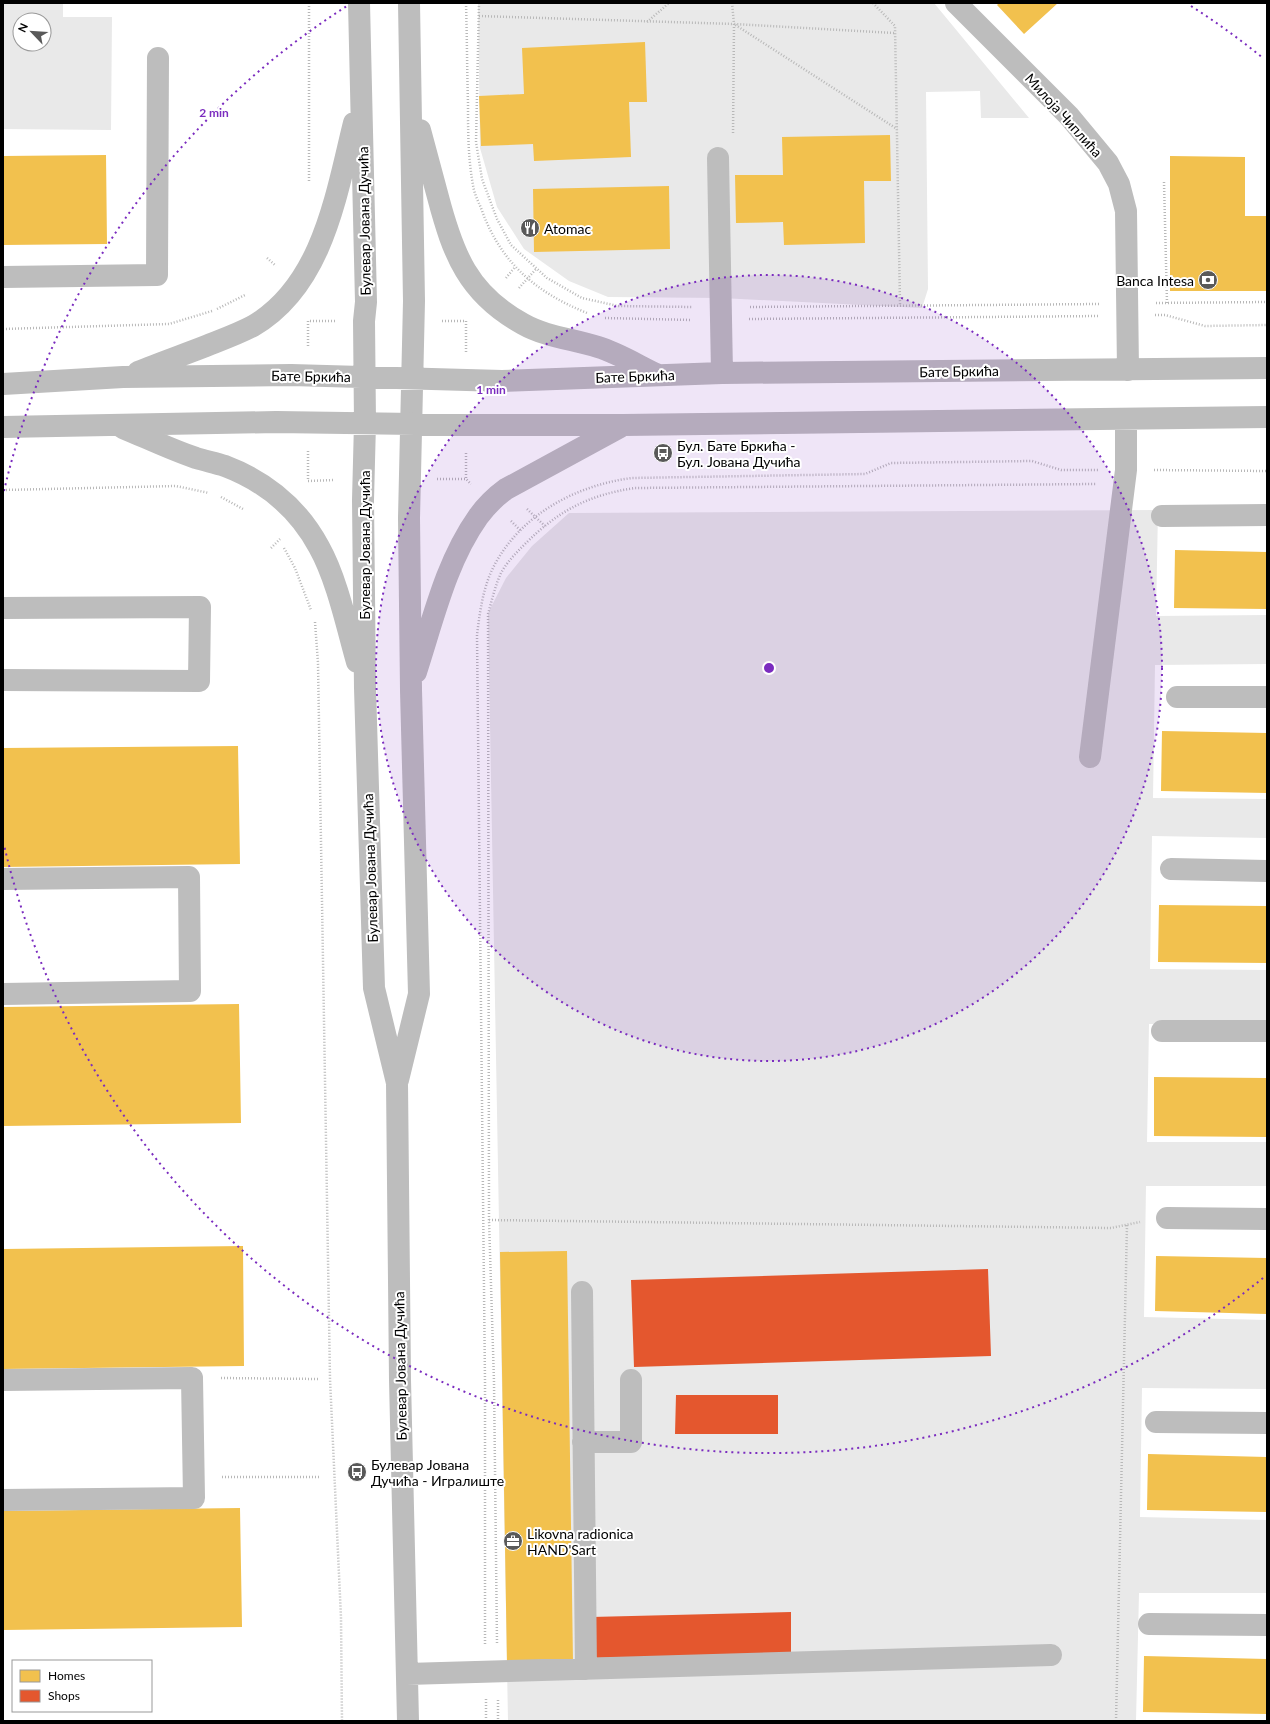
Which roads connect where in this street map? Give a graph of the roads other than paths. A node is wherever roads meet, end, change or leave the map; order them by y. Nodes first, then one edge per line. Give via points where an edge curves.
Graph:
1 (359, 3) edge
2 (409, 3) edge
3 (956, 3) edge
4 (158, 58) dead end
5 (361, 97) junction
6 (412, 98) junction
7 (718, 158) dead end
8 (3, 277) edge
9 (1267, 368) edge
10 (1128, 370) junction
11 (722, 373) junction
12 (659, 375) junction
13 (365, 377) junction
14 (123, 378) junction
15 (412, 378) junction
16 (3, 384) edge
17 (1267, 417) edge
18 (1126, 419) junction
19 (365, 423) junction
20 (411, 424) junction
21 (115, 425) junction
22 (623, 425) junction
23 (3, 427) edge
24 (1162, 516) dead end
25 (1267, 516) edge
26 (3, 608) edge
27 (3, 680) edge
28 (365, 688) junction
29 (411, 690) junction
30 (1177, 697) dead end
31 (1267, 697) edge
32 (1090, 757) dead end
33 (1171, 869) dead end
34 (1267, 871) edge
35 (3, 879) edge
36 (3, 994) edge
37 (1162, 1031) dead end
38 (1267, 1031) edge
39 (397, 1083) junction
40 (1167, 1218) road end
41 (1267, 1219) edge
42 (582, 1292) dead end
43 (3, 1380) edge
44 (631, 1380) dead end
45 (1156, 1422) dead end
46 (1267, 1423) edge
47 (583, 1442) junction
48 (3, 1500) edge
49 (1149, 1624) dead end
50 (1267, 1625) edge
51 (1051, 1655) dead end
52 (586, 1669) junction
53 (407, 1674) junction
54 (408, 1721) edge

1 - 5 street, Булевар Јована Дучића
2 - 6 street, Булевар Јована Дучића
3 - 10 street, Милоја Чиплића via 1069,116 1108,163 1119,184 1126,211
4 - 8 street via 157,274
5 - 13 street, Булевар Јована Дучића via 366,302
5 - 14 street via 333,206 315,254 298,286 272,312 253,326
6 - 12 street via 448,235 458,260 474,285 500,310 523,324 551,335 599,348
6 - 15 street, Булевар Јована Дучића
7 - 11 street
9 - 10 street, Бате Бркића
10 - 11 street, Бате Бркића
11 - 12 street, Бате Бркића
12 - 15 street, Бате Бркића via 502,381
13 - 14 street, Бате Бркића via 291,375
13 - 15 street, Бате Бркића
13 - 19 street, Булевар Јована Дучића
14 - 16 street, Бате Бркића
15 - 20 street, Булевар Јована Дучића
17 - 18 street
18 - 22 street
18 - 32 street via 1125,477
19 - 20 street
19 - 21 street
19 - 28 street, Булевар Јована Дучића
20 - 22 street
20 - 29 street, Булевар Јована Дучића
21 - 23 street
21 - 28 street via 247,476 274,492 300,517 320,548 331,573
22 - 29 street via 506,489 490,502 478,517 449,572
24 - 25 street
26 - 27 street via 200,607 199,681
28 - 39 street, Булевар Јована Дучића via 374,988
29 - 39 street, Булевар Јована Дучића via 419,994
30 - 31 street
33 - 34 street
35 - 36 street via 189,877 190,991
37 - 38 street
39 - 53 street, Булевар Јована Дучића via 400,1380
40 - 41 street
42 - 47 street
43 - 48 street via 192,1378 194,1498
44 - 47 street via 631,1442
45 - 46 street
47 - 52 street
49 - 50 street
51 - 52 street
52 - 53 street
53 - 54 street, Булевар Јована Дучића

